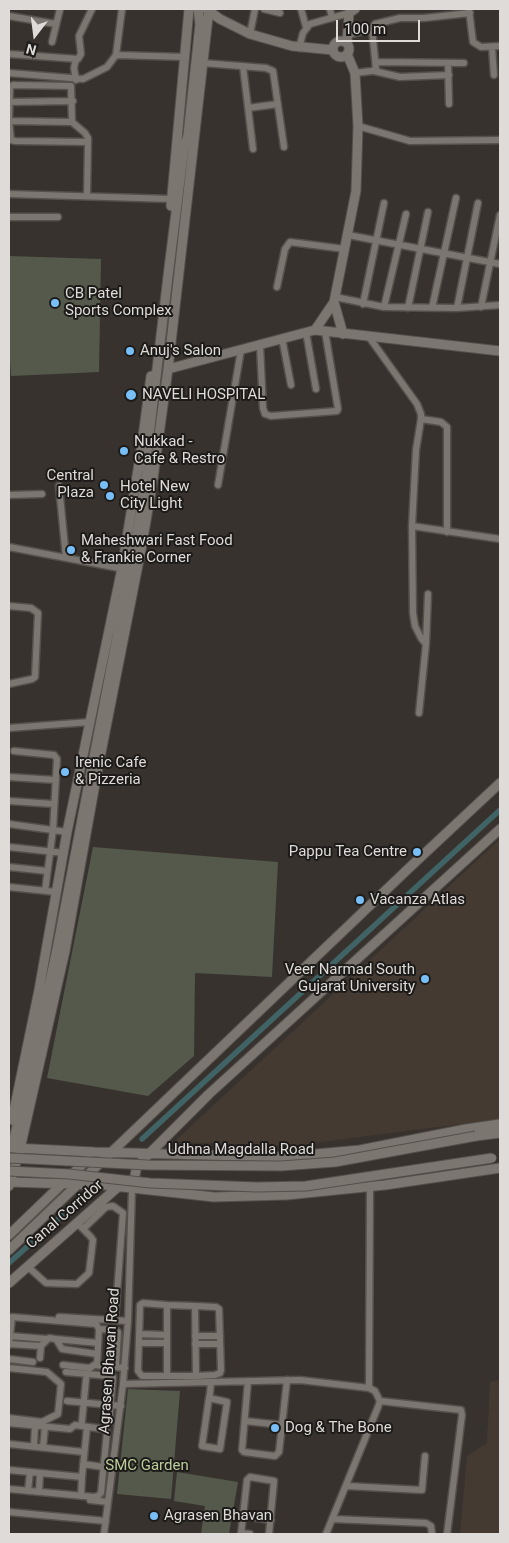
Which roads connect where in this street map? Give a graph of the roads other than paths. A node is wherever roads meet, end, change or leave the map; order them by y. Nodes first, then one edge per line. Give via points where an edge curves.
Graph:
1 (60, 9) edge
2 (92, 9) edge
3 (122, 9) edge
4 (189, 9) edge
5 (208, 9) edge
6 (255, 9) edge
7 (264, 9) edge
8 (301, 9) edge
9 (330, 9) edge
10 (352, 11) edge
11 (469, 11) edge
12 (198, 12) edge
13 (280, 13) dead end
14 (9, 16) edge
15 (332, 18) junction
16 (56, 24) junction
17 (306, 27) junction
18 (372, 29) junction
19 (250, 34) junction
20 (347, 39) junction
21 (52, 42) dead end
22 (500, 46) edge
23 (492, 47) junction
24 (298, 48) junction
25 (332, 50) junction
26 (9, 54) edge
27 (347, 54) junction
28 (116, 55) junction
29 (184, 57) junction
30 (76, 59) junction
31 (376, 62) junction
32 (202, 63) junction
33 (448, 63) junction
34 (464, 63) dead end
35 (243, 66) junction
36 (374, 71) junction
37 (9, 73) edge
38 (355, 73) junction
39 (449, 75) junction
40 (494, 75) dead end
41 (76, 80) junction
42 (9, 102) edge
43 (73, 102) junction
44 (278, 104) junction
45 (449, 104) dead end
46 (248, 108) junction
47 (9, 121) edge
48 (72, 122) junction
49 (358, 126) junction
50 (500, 140) edge
51 (88, 142) junction
52 (284, 147) dead end
53 (253, 149) dead end
54 (9, 194) edge
55 (87, 196) junction
56 (456, 198) dead end
57 (172, 199) junction
58 (384, 203) dead end
59 (478, 203) dead end
60 (428, 212) dead end
61 (406, 214) dead end
62 (500, 215) edge
63 (9, 217) edge
64 (58, 217) dead end
65 (348, 235) junction
66 (376, 240) junction
67 (399, 244) junction
68 (420, 248) junction
69 (345, 249) junction
70 (444, 253) junction
71 (468, 258) junction
72 (490, 262) junction
73 (500, 264) edge
74 (277, 286) dead end
75 (335, 300) junction
76 (363, 304) junction
77 (500, 305) edge
78 (384, 307) junction
79 (481, 307) junction
80 (408, 308) junction
81 (432, 308) junction
82 (456, 308) junction
83 (315, 330) junction
84 (325, 331) junction
85 (306, 332) junction
86 (343, 334) junction
87 (369, 337) junction
88 (282, 338) junction
89 (260, 345) junction
90 (241, 350) junction
91 (500, 351) edge
92 (168, 368) junction
93 (292, 385) dead end
94 (316, 389) dead end
95 (421, 419) junction
96 (218, 485) dead end
97 (59, 486) dead end
98 (42, 494) dead end
99 (9, 495) edge
100 (412, 526) junction
101 (447, 532) junction
102 (500, 539) edge
103 (9, 547) edge
104 (66, 558) junction
105 (128, 569) junction
106 (428, 594) dead end
107 (9, 606) edge
108 (426, 644) junction
109 (9, 684) edge
110 (419, 713) dead end
111 (90, 722) junction
112 (9, 728) edge
113 (14, 752) dead end
114 (9, 777) edge
115 (56, 780) junction
116 (500, 783) edge
117 (9, 800) edge
118 (54, 804) junction
119 (9, 824) edge
120 (500, 829) edge
121 (53, 830) junction
122 (67, 832) junction
123 (9, 847) edge
124 (50, 851) junction
125 (64, 853) junction
126 (9, 867) edge
127 (47, 871) junction
128 (9, 887) edge
129 (45, 891) junction
130 (56, 892) junction
131 (500, 1124) edge
132 (500, 1132) edge
133 (9, 1134) edge
134 (13, 1148) edge
135 (94, 1152) junction
136 (111, 1153) junction
137 (148, 1154) junction
138 (9, 1158) edge
139 (496, 1158) edge
140 (500, 1168) edge
141 (9, 1171) edge
142 (134, 1174) junction
143 (9, 1184) edge
144 (79, 1184) junction
145 (62, 1185) junction
146 (370, 1186) junction
147 (117, 1187) junction
148 (132, 1189) junction
149 (80, 1226) junction
150 (9, 1235) edge
151 (9, 1250) edge
152 (27, 1266) junction
153 (9, 1283) edge
154 (168, 1305) junction
155 (195, 1306) junction
156 (9, 1313) edge
157 (115, 1320) junction
158 (128, 1321) junction
159 (99, 1329) junction
160 (167, 1335) junction
161 (195, 1336) junction
162 (220, 1336) junction
163 (127, 1338) junction
164 (139, 1338) junction
165 (47, 1339) junction
166 (56, 1339) junction
167 (9, 1341) edge
168 (98, 1343) junction
169 (167, 1343) junction
170 (195, 1344) junction
171 (220, 1344) junction
172 (41, 1346) junction
173 (97, 1354) junction
174 (40, 1358) dead end
175 (9, 1359) edge
176 (33, 1362) dead end
177 (63, 1365) dead end
178 (97, 1365) junction
179 (116, 1367) junction
180 (9, 1368) edge
181 (125, 1368) junction
182 (66, 1372) dead end
183 (167, 1376) junction
184 (196, 1376) junction
185 (86, 1379) dead end
186 (177, 1379) junction
187 (287, 1380) junction
188 (248, 1381) junction
189 (211, 1382) junction
190 (124, 1384) junction
191 (369, 1388) junction
192 (209, 1398) junction
193 (67, 1401) dead end
194 (380, 1401) junction
195 (84, 1403) junction
196 (112, 1406) junction
197 (121, 1406) junction
198 (9, 1418) edge
199 (245, 1421) junction
200 (9, 1423) edge
201 (109, 1423) dead end
202 (84, 1424) junction
203 (282, 1425) junction
204 (35, 1426) junction
205 (45, 1427) junction
206 (9, 1444) edge
207 (34, 1446) junction
208 (43, 1447) junction
209 (84, 1452) junction
210 (425, 1456) dead end
211 (114, 1461) junction
212 (104, 1463) junction
213 (83, 1464) junction
214 (9, 1470) edge
215 (30, 1472) junction
216 (40, 1473) junction
217 (82, 1477) junction
218 (347, 1486) junction
219 (9, 1489) edge
220 (28, 1491) junction
221 (38, 1492) junction
222 (9, 1494) edge
223 (80, 1496) junction
224 (108, 1502) junction
225 (9, 1512) edge
226 (243, 1516) junction
227 (332, 1519) junction
228 (271, 1520) junction
229 (106, 1521) junction
230 (104, 1534) edge
231 (241, 1534) edge
232 (250, 1534) edge
233 (269, 1534) edge
234 (326, 1534) edge
235 (432, 1534) edge
236 (447, 1534) edge

1 - 16 street
2 - 30 street via 79,36 81,54
3 - 28 street
4 - 29 main road
5 - 19 main road
5 - 32 main road
6 - 19 street
7 - 13 street
8 - 17 street
9 - 15 street
10 - 15 street
10 - 20 main road
11 - 18 street via 400,18 375,24
11 - 23 street via 473,42 481,47
12 - 105 main road via 193,23 184,148 146,461
14 - 16 street
15 - 17 street
16 - 21 street
17 - 24 street
18 - 20 street
18 - 31 street
19 - 24 main road
20 - 25 main road via 337,42
20 - 27 main road
22 - 23 street
23 - 40 street
24 - 25 main road
25 - 27 main road via 340,57
26 - 30 street
27 - 38 main road
28 - 29 street
28 - 41 street via 110,65
29 - 57 main road
30 - 41 street
31 - 33 street
31 - 36 street
32 - 35 street
32 - 92 main road
33 - 34 street
33 - 39 street
35 - 44 street via 273,71
35 - 46 street
36 - 38 street
36 - 39 street via 400,77
37 - 41 street
38 - 49 main road
39 - 45 street
42 - 43 street
42 - 43 street via 13,85 70,86
42 - 47 street
43 - 48 street
44 - 46 street
44 - 52 street
46 - 53 street
47 - 48 street
47 - 51 street via 13,141
48 - 51 street via 87,135
49 - 50 street via 410,141
49 - 65 main road via 356,191
51 - 55 street
54 - 55 street
55 - 57 street
56 - 70 street
57 - 105 main road
58 - 66 street
59 - 71 street
60 - 68 street
61 - 67 street
62 - 72 street
63 - 64 street
65 - 66 street
65 - 69 main road
66 - 67 street
66 - 76 street
67 - 68 street
67 - 78 street
68 - 70 street
68 - 80 street
69 - 74 street via 290,242 284,249
69 - 75 main road
70 - 71 street
70 - 81 street
71 - 72 street
71 - 82 street
72 - 73 street
72 - 79 street
75 - 76 street
75 - 83 main road
75 - 86 main road
76 - 78 street
77 - 79 street
78 - 80 street
79 - 82 street
80 - 81 street
81 - 82 street
83 - 84 main road
83 - 85 main road
84 - 86 main road
84 - 89 street via 337,411 265,414
85 - 88 main road
85 - 94 street
86 - 87 main road
87 - 91 main road
87 - 95 street via 417,404
88 - 89 main road
88 - 93 street
89 - 90 main road
90 - 92 main road
90 - 96 street
92 - 105 main road via 152,486
95 - 100 street
95 - 101 street via 441,422 447,427
97 - 104 street
98 - 99 street
100 - 101 street
100 - 108 street via 413,618
101 - 102 street
103 - 104 street
104 - 105 street
105 - 111 main road
105 - 134 main road via 42,1005 19,1100
105 - 134 main road via 98,770 64,951
106 - 108 street
107 - 109 street via 31,608 38,613 35,677
108 - 110 street
111 - 112 street
111 - 122 main road
113 - 115 street via 54,755 57,759
114 - 115 street
115 - 118 street
116 - 136 main road
117 - 118 street
118 - 121 street
119 - 121 street
120 - 137 main road via 209,1094
121 - 122 street
121 - 124 street
122 - 125 main road
123 - 124 street
124 - 125 street
124 - 127 street
125 - 130 main road
126 - 127 street
127 - 129 street
128 - 129 street
129 - 130 street
130 - 133 main road
131 - 137 main road via 360,1150 282,1158
132 - 138 main road, Udhna Magdalla Road, bridge via 335,1162 281,1166 148,1165
134 - 135 main road
134 - 143 main road
135 - 136 main road
135 - 145 main road
136 - 137 main road
136 - 144 main road
137 - 142 main road
139 - 141 main road, bridge via 306,1186 150,1183
140 - 146 main road
142 - 147 main road, Canal Corridor
142 - 148 main road
143 - 145 main road
144 - 145 main road
144 - 147 main road
144 - 151 main road
145 - 150 main road
146 - 148 main road via 286,1195 214,1197
146 - 191 street
147 - 148 main road
147 - 149 main road, Canal Corridor
148 - 158 street, Agrasen Bhavan Road
149 - 152 main road, Canal Corridor
149 - 152 street via 92,1240 90,1271 77,1284 46,1283
149 - 157 street via 106,1207 113,1206 122,1213
152 - 153 main road, Canal Corridor
154 - 155 street
154 - 160 street
154 - 164 street via 141,1304
155 - 161 street
155 - 162 street via 218,1308
156 - 157 street
157 - 158 street
158 - 163 street, Agrasen Bhavan Road
159 - 167 street via 96,1324 13,1317
159 - 168 street
159 - 179 street via 118,1332
160 - 164 street
160 - 169 street
161 - 162 street
161 - 170 street
162 - 171 street
163 - 164 street
163 - 181 street, Agrasen Bhavan Road
164 - 169 street
164 - 183 street via 140,1375
165 - 166 street
165 - 167 street
165 - 172 street
166 - 168 street
166 - 173 street via 61,1349
167 - 172 street
168 - 173 street
169 - 183 street
170 - 171 street
170 - 184 street
171 - 184 street via 220,1373
172 - 174 street
173 - 178 street
175 - 176 street
177 - 178 street via 90,1368
178 - 179 street
179 - 181 street
180 - 198 street via 47,1372 61,1384 58,1414 42,1422
181 - 190 street, Agrasen Bhavan Road
182 - 196 street via 113,1377
183 - 186 street
184 - 186 street
185 - 195 street
186 - 189 street
186 - 190 street
187 - 188 street
187 - 191 street
187 - 203 street
188 - 189 street
188 - 199 street
189 - 192 street
190 - 197 street, Agrasen Bhavan Road
191 - 194 street via 375,1391
192 - 192 street via 227,1403 220,1449 202,1446
193 - 195 street
194 - 218 street
194 - 236 street via 461,1410
195 - 196 street
195 - 202 street
196 - 197 street
196 - 201 street
197 - 211 street, Agrasen Bhavan Road
199 - 203 street
199 - 203 street via 244,1452 277,1455
200 - 204 street
202 - 205 street via 70,1429
202 - 209 street
202 - 212 street via 107,1432
204 - 205 street
204 - 207 street
205 - 208 street
206 - 207 street
207 - 208 street
208 - 209 street
209 - 213 street
210 - 218 street via 422,1490
211 - 212 street
211 - 224 street, Agrasen Bhavan Road
212 - 213 street
212 - 223 street via 100,1495
213 - 217 street
214 - 215 street
215 - 216 street
215 - 220 street
216 - 217 street
216 - 221 street
217 - 223 street
218 - 227 street
219 - 220 street
220 - 221 street
221 - 223 street
222 - 224 street
224 - 229 street, Agrasen Bhavan Road
225 - 229 street
226 - 228 street
226 - 228 street via 248,1478 273,1480
226 - 231 street
227 - 234 street
227 - 235 street via 426,1523 431,1526
228 - 233 street
229 - 230 street, Agrasen Bhavan Road
231 - 232 street

